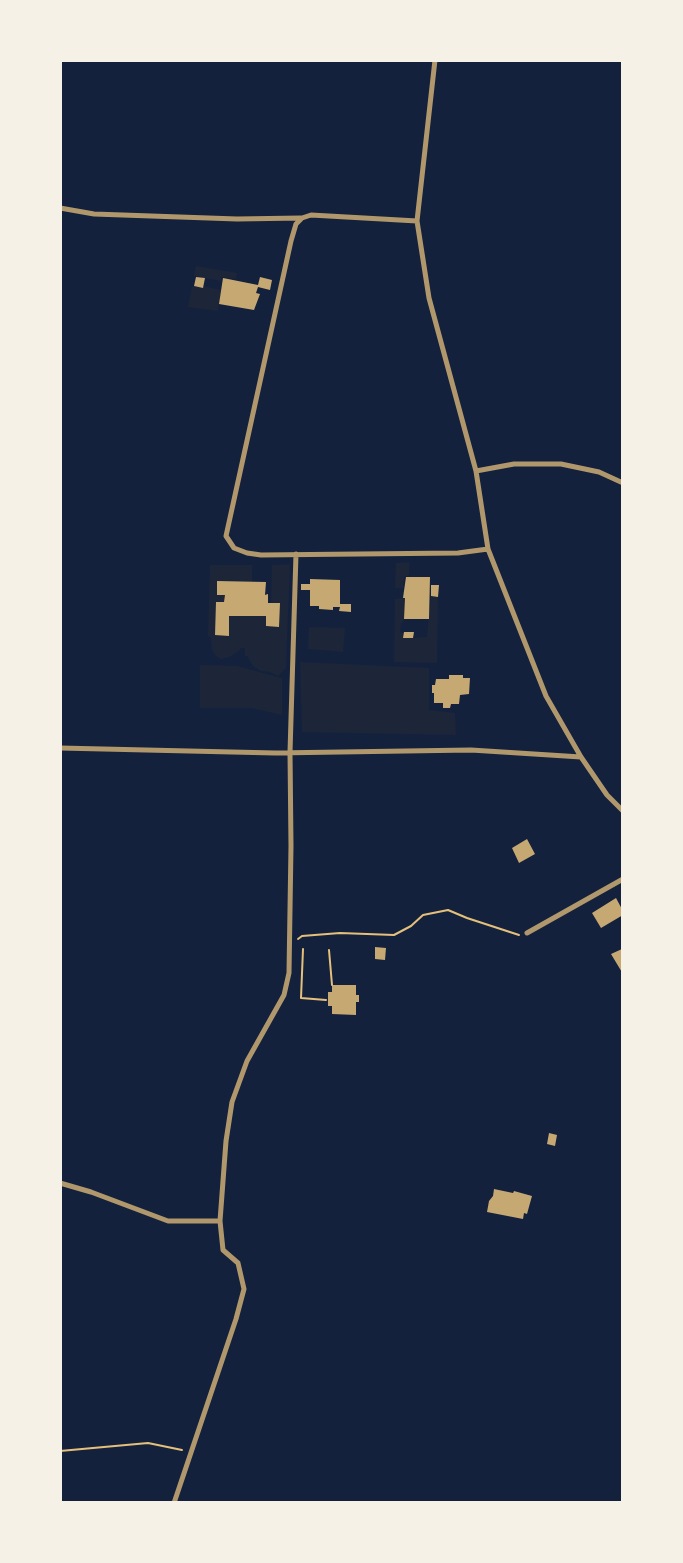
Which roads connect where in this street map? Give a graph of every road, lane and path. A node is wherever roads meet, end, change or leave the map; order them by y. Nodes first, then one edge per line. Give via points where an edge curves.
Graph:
1 (435, 60) edge
2 (60, 208) edge
3 (302, 218) junction
4 (417, 221) junction
5 (476, 471) junction
6 (623, 483) edge
7 (488, 549) junction
8 (296, 554) junction
9 (60, 748) edge
10 (290, 752) junction
11 (581, 757) junction
12 (623, 811) edge
13 (623, 879) edge
14 (527, 933) joint
15 (291, 945) junction
16 (303, 949) dead end
17 (329, 950) dead end
18 (332, 985) dead end
19 (326, 1000) dead end
20 (60, 1183) edge
21 (220, 1221) junction
22 (60, 1451) edge
23 (191, 1453) junction
24 (174, 1503) edge

1 - 4 street
2 - 3 street via 94,214
3 - 4 street
3 - 8 street via 291,241 226,536 234,548 247,553
4 - 5 street via 429,298
5 - 6 street via 561,464
5 - 7 street
7 - 8 street
7 - 11 street via 546,696
8 - 10 street
9 - 10 street
10 - 11 street via 471,750
10 - 15 street
11 - 12 street
13 - 14 street
14 - 15 path via 519,935 448,910 423,915 394,935 302,936
15 - 21 street via 284,995 247,1061 232,1102
16 - 19 path via 301,998
17 - 18 path
20 - 21 street via 168,1221
21 - 23 street via 223,1250 238,1263 244,1289
22 - 23 path via 148,1443
23 - 24 street

